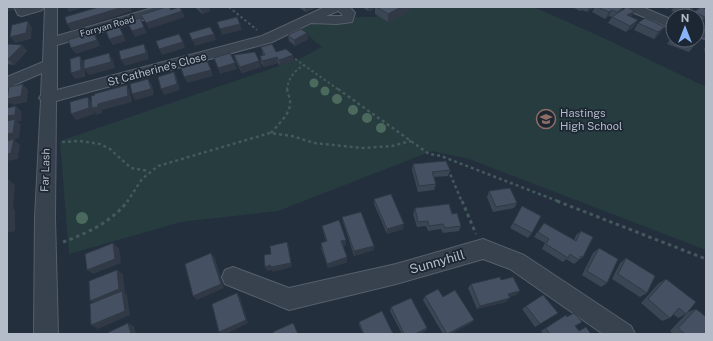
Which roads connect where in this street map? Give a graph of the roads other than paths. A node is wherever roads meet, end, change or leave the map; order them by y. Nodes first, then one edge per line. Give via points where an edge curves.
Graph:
1 (20, 7) edge
2 (38, 7) edge
3 (51, 7) edge
4 (162, 7) edge
5 (631, 7) edge
6 (309, 19) dead end
7 (665, 22) edge
8 (51, 42) junction
9 (50, 64) junction
10 (7, 83) edge
11 (47, 98) junction
12 (232, 277) dead end
13 (46, 334) edge
14 (623, 334) edge

1 - 2 street via 22,12
3 - 8 street, Far Lash
4 - 8 street, Forryan Road via 160,10
5 - 7 street
6 - 11 street, St Catherine's Close via 268,39
8 - 9 street, Far Lash
9 - 10 street
9 - 11 street, Far Lash
11 - 13 street, Far Lash
12 - 14 street, Sunnyhill via 289,299 396,274 483,249 517,262

